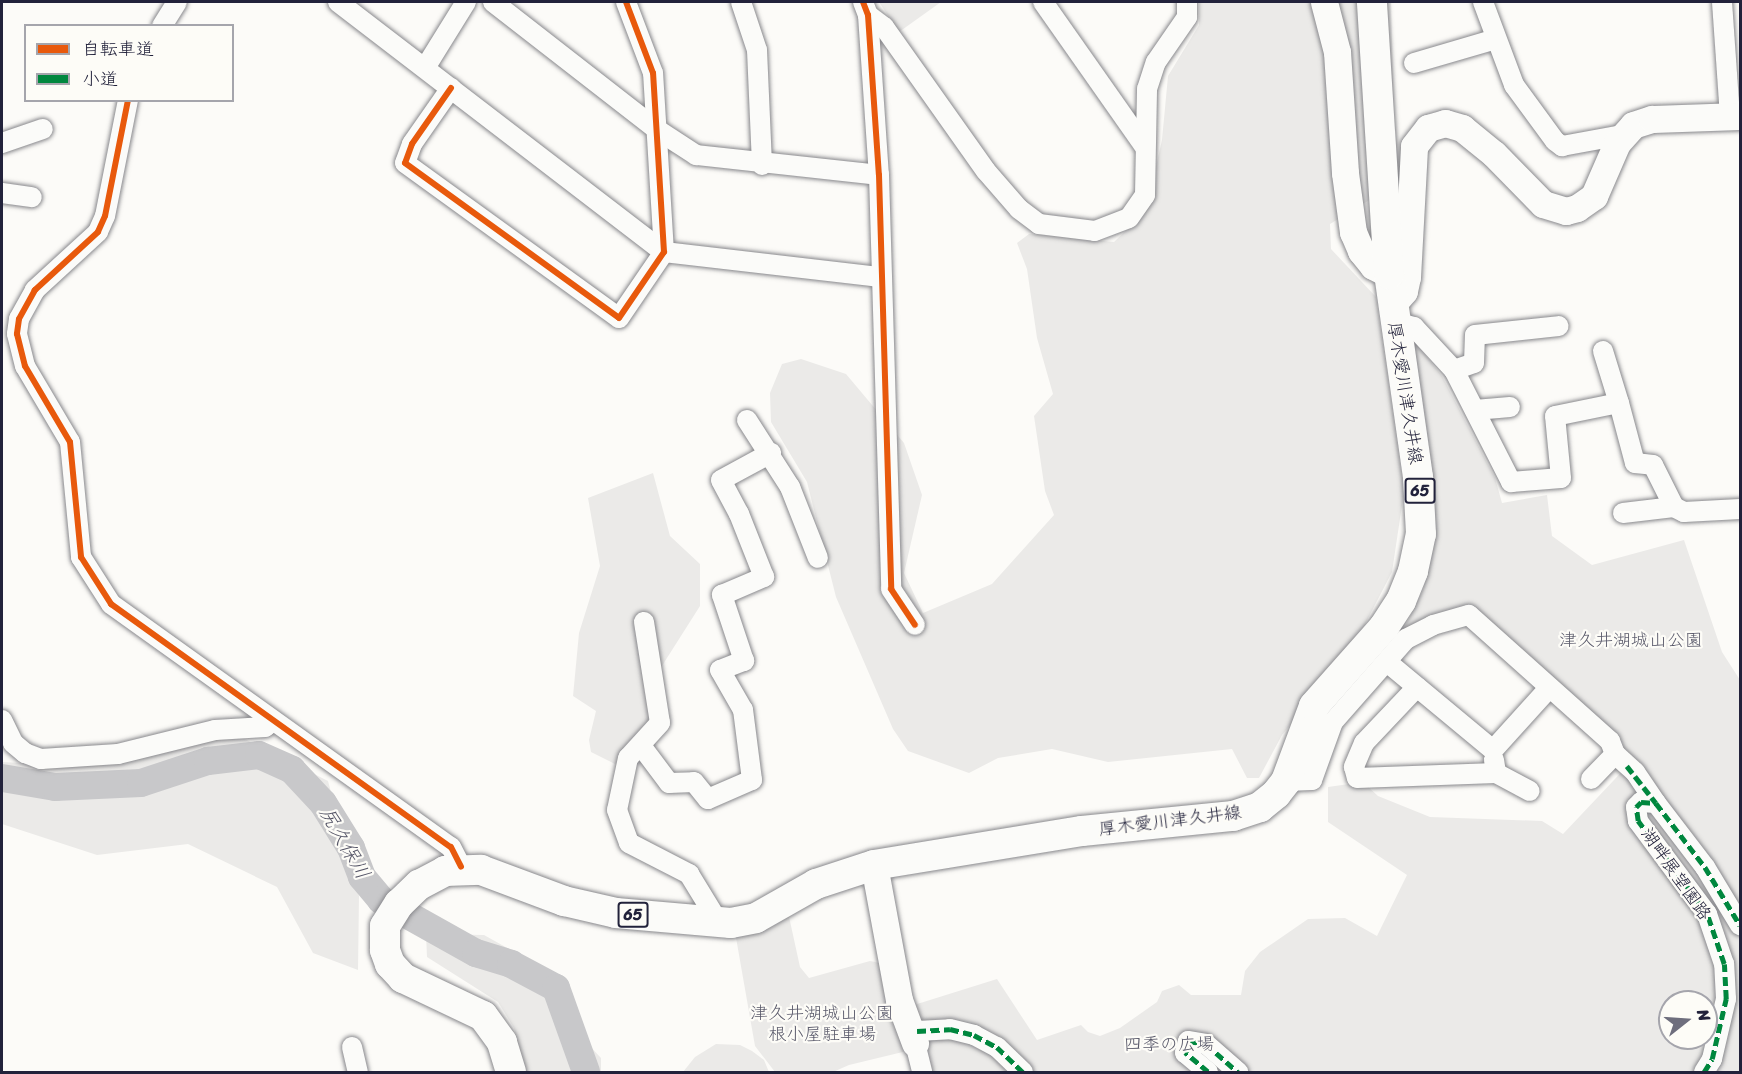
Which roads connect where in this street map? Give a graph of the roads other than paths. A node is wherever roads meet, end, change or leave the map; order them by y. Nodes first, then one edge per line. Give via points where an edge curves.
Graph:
1 (177, 2) edge
2 (339, 2) edge
3 (466, 2) edge
4 (493, 2) edge
5 (626, 2) edge
6 (741, 2) edge
7 (1043, 2) edge
8 (1187, 2) edge
9 (1324, 2) edge
10 (1372, 2) edge
11 (1483, 2) edge
12 (1722, 2) edge
13 (866, 8) edge
14 (163, 24) edge
15 (1496, 39) junction
16 (1414, 63) dead end
17 (425, 68) junction
18 (451, 88) junction
19 (128, 102) edge
20 (1735, 117) edge
21 (43, 129) dead end
22 (657, 129) junction
23 (1622, 135) junction
24 (2, 142) edge
25 (1145, 147) junction
26 (762, 165) junction
27 (879, 175) junction
28 (2, 193) edge
29 (32, 197) dead end
30 (664, 252) junction
31 (1389, 274) junction
32 (879, 277) junction
33 (1393, 314) junction
34 (1559, 326) dead end
35 (1603, 351) dead end
36 (1454, 370) junction
37 (1619, 403) junction
38 (1510, 407) dead end
39 (1475, 410) junction
40 (747, 420) dead end
41 (771, 453) junction
42 (1674, 507) junction
43 (1740, 509) edge
44 (1623, 513) dead end
45 (818, 558) dead end
46 (644, 621) dead end
47 (915, 625) dead end
48 (1387, 662) junction
49 (1417, 687) junction
50 (1549, 688) junction
51 (2, 720) edge
52 (273, 721) junction
53 (642, 747) junction
54 (1493, 750) junction
55 (1621, 760) junction
56 (1496, 773) junction
57 (1591, 779) dead end
58 (1286, 781) junction
59 (1530, 791) dead end
60 (1654, 800) junction
61 (874, 865) junction
62 (461, 867) junction
63 (719, 923) junction
64 (1740, 926) edge
65 (914, 1035) junction
66 (352, 1047) dead end
67 (358, 1072) edge
68 (511, 1072) edge
69 (922, 1072) edge
70 (1023, 1072) edge
71 (1208, 1072) edge
72 (1238, 1072) edge
73 (1704, 1072) edge

1 - 14 street
2 - 17 street
3 - 17 street
4 - 22 street
5 - 22 street via 653,73
6 - 26 street via 757,50
7 - 25 street
8 - 25 street via 1187,17 1156,62 1147,89
9 - 31 street via 1337,52 1353,232 1360,251 1372,266
10 - 31 main road, 厚木愛川津久井線 / 65
11 - 15 street
12 - 20 street
13 - 25 street via 884,27 986,171 1039,224 1095,231 1129,218 1145,195
13 - 27 street
15 - 16 street
15 - 23 street via 1514,85 1555,141 1562,146
17 - 18 street
18 - 30 street
18 - 30 street via 412,144 405,163 424,181 619,318
19 - 52 street via 105,216 98,232 25,304 19,319 20,349 25,366 70,442 77,536 81,557 97,586 111,604
20 - 23 street via 1652,119 1633,125
21 - 24 street
22 - 26 street via 696,155
22 - 30 street
23 - 33 street via 1596,193 1583,205 1566,211 1543,204 1486,146 1457,125 1439,124 1423,131 1412,159 1406,282
26 - 27 street
27 - 32 street
28 - 29 street
30 - 32 street
31 - 33 main road, 厚木愛川津久井線 / 65
32 - 47 street via 891,590
33 - 36 street via 1414,327
33 - 58 main road, 厚木愛川津久井線 / 65 via 1420,495 1418,554 1394,614 1314,706
34 - 36 street via 1475,335 1474,363
35 - 37 street
36 - 39 street
37 - 39 street via 1555,416 1561,478 1511,482
37 - 42 street via 1635,463 1653,465
38 - 39 street
40 - 41 street
41 - 45 street via 790,487
41 - 53 street via 721,480 764,577 722,595 744,661 720,670 743,710 752,780 708,799 694,782 669,783
42 - 43 street via 1684,512
42 - 44 street
46 - 53 street via 660,723
48 - 49 street
48 - 50 street via 1406,639 1420,630 1469,615
48 - 58 street via 1333,722 1312,780
49 - 54 street
49 - 56 street via 1364,743 1354,767 1357,778
50 - 54 street
50 - 55 street via 1610,741
51 - 52 street via 13,743 42,759 118,754 215,729 265,727
52 - 62 street via 451,846
53 - 63 street via 628,758 624,770 617,810 623,832 629,843 689,874
54 - 56 street
55 - 57 street
55 - 60 street
56 - 59 street
58 - 61 main road, 厚木愛川津久井線 / 65 via 1266,802 1240,814 1082,831
60 - 64 street, 湖畔展望園路 via 1706,867
60 - 73 street, 湖畔展望園路 via 1636,807 1638,821 1707,914 1724,964 1726,999 1712,1059
61 - 63 main road, 厚木愛川津久井線 / 65 via 816,884 756,918
61 - 65 street via 890,959
62 - 63 main road, 厚木愛川津久井線 / 65 via 488,872 589,907 663,920
62 - 68 main road via 425,880 394,911 384,942 394,969 410,982 466,1004 483,1016 505,1048
65 - 69 street
65 - 70 street via 950,1029 974,1035 997,1047
66 - 67 street
71 - 72 street via 1185,1053 1188,1041 1206,1044

